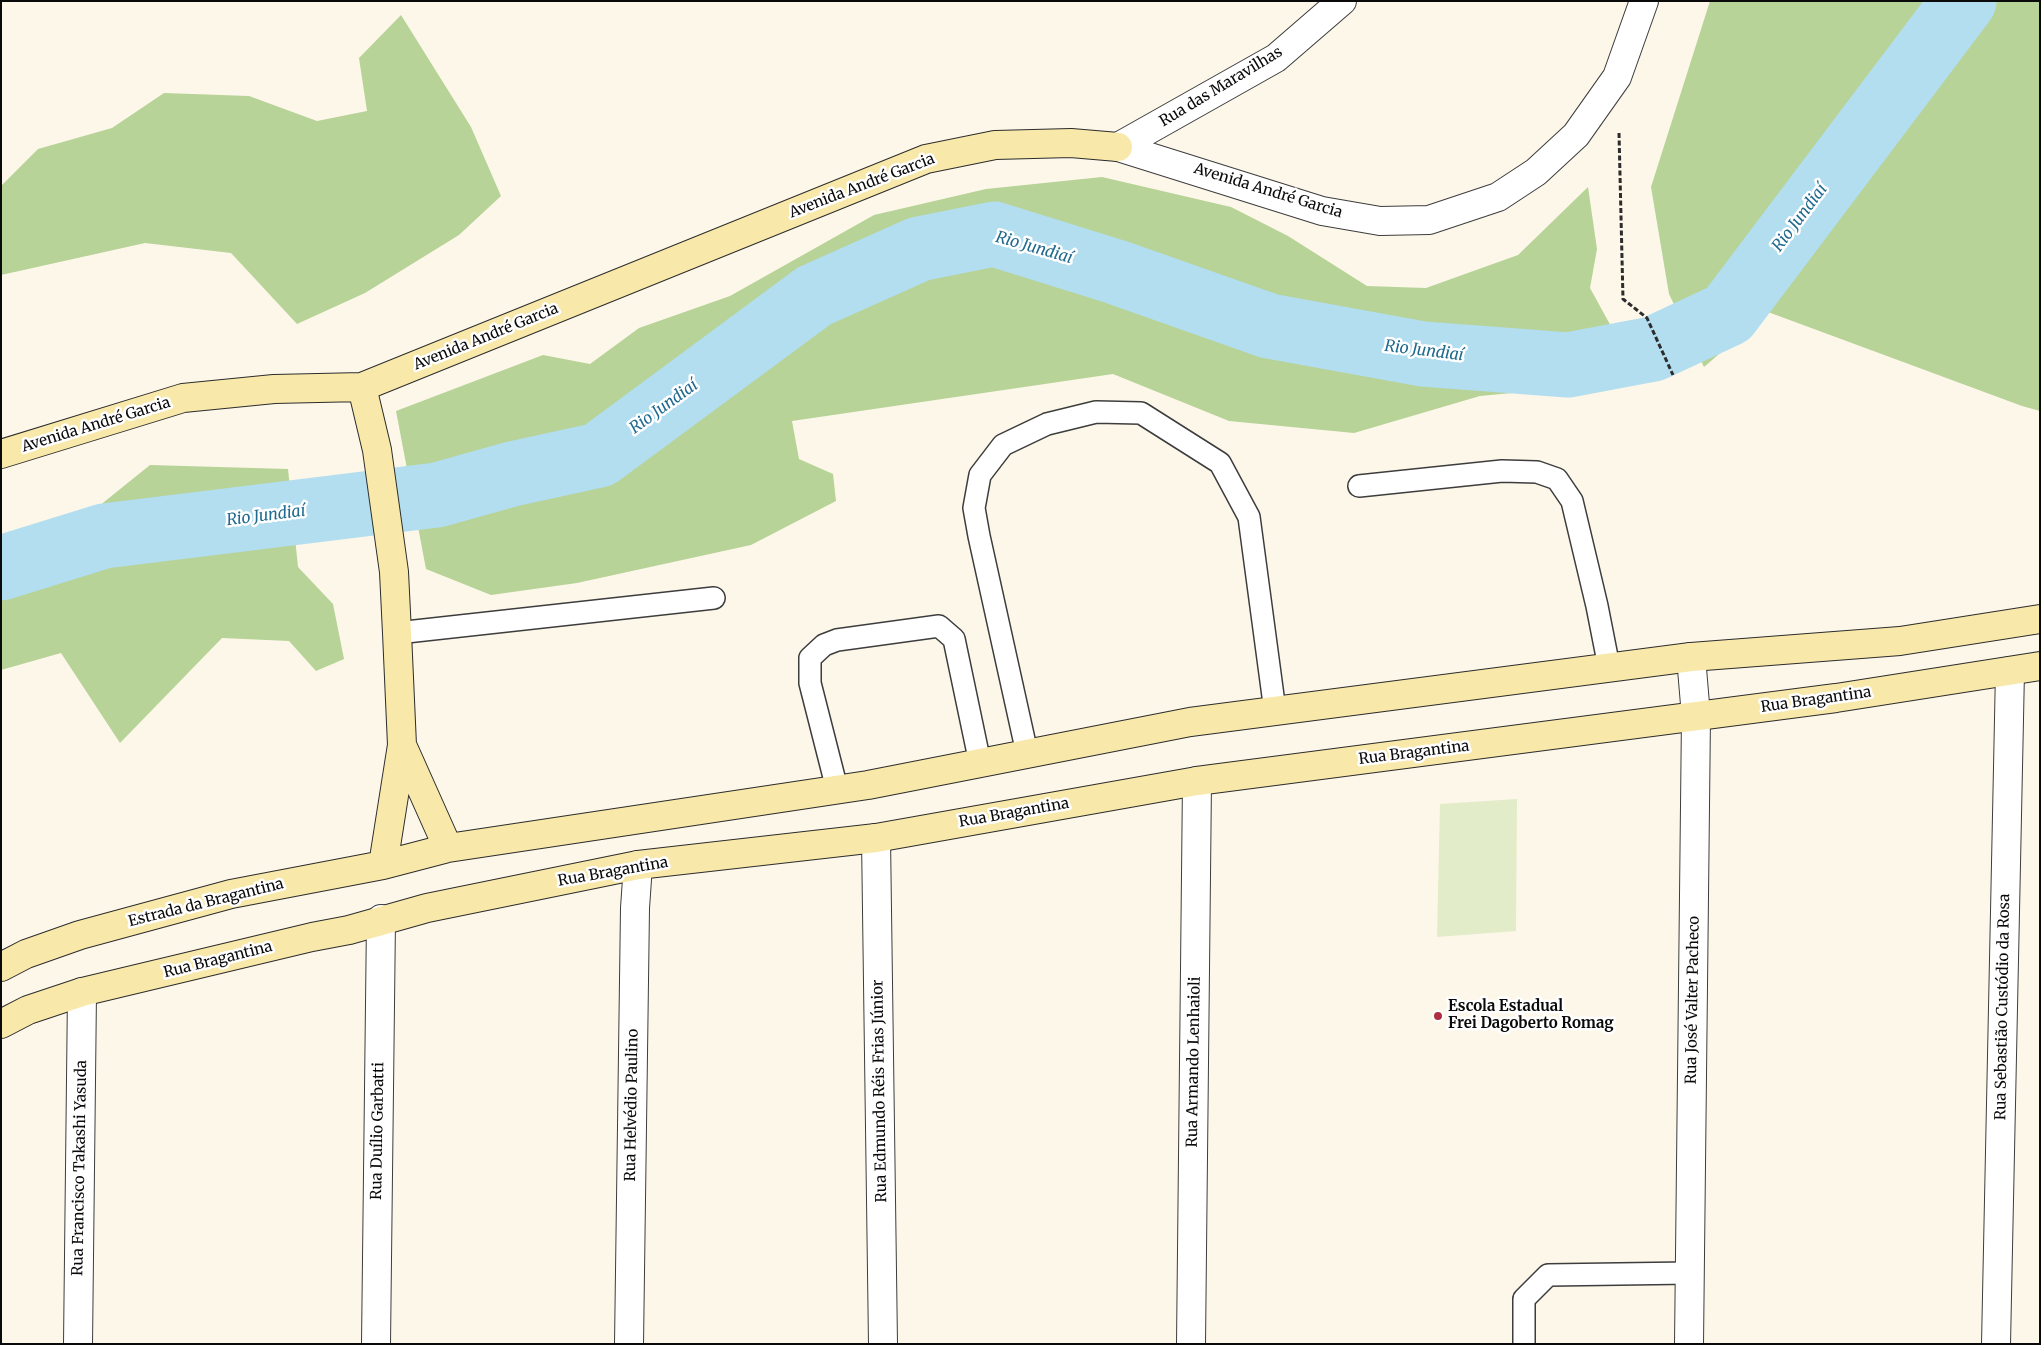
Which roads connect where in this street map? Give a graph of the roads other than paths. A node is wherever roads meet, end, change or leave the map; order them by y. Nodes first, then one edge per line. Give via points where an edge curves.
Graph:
1 (1342, 1) edge
2 (1644, 1) edge
3 (1118, 146) junction
4 (362, 388) junction
5 (1, 454) edge
6 (1359, 486) dead end
7 (714, 598) dead end
8 (2040, 619) edge
9 (397, 633) junction
10 (1691, 657) junction
11 (2040, 666) edge
12 (1609, 667) junction
13 (2010, 671) junction
14 (1275, 711) junction
15 (1696, 716) junction
16 (402, 745) junction
17 (1027, 753) junction
18 (980, 763) junction
19 (1197, 780) junction
20 (837, 789) junction
21 (876, 838) junction
22 (448, 848) junction
23 (638, 865) junction
24 (383, 866) junction
25 (381, 919) junction
26 (14, 956) edge
27 (1, 967) edge
28 (82, 992) junction
29 (1, 1024) edge
30 (1690, 1273) junction
31 (78, 1344) edge
32 (376, 1344) edge
33 (629, 1344) edge
34 (883, 1344) edge
35 (1191, 1344) edge
36 (1524, 1344) edge
37 (1689, 1344) edge
38 (1996, 1344) edge

1 - 3 street, Rua das Maravilhas via 1276,58
2 - 3 street, Avenida André Garcia via 1617,77 1576,135 1536,172 1498,197 1429,220 1380,221 1322,211
3 - 4 main road, Avenida André Garcia via 995,145 926,159
4 - 5 main road, Avenida André Garcia via 274,389 183,398
4 - 9 main road via 377,450 394,572
6 - 12 lane via 1502,471 1538,472 1556,479 1572,501
7 - 9 lane
8 - 10 main road via 1900,641
9 - 16 main road
10 - 12 main road
10 - 15 street, Rua José Valter Pacheco
11 - 13 main road, Rua Bragantina
12 - 14 main road
13 - 15 main road, Rua Bragantina
13 - 38 street, Rua Sebastião Custódio da Rosa
14 - 17 main road via 1190,722
14 - 17 lane via 1249,516 1220,463 1141,413 1096,412 1047,424 1003,445 980,475 974,508 978,536
15 - 19 main road, Rua Bragantina
15 - 30 street, Rua José Valter Pacheco
16 - 22 main road
16 - 24 main road
17 - 18 main road
18 - 20 main road
18 - 20 lane via 954,639 939,626 837,640 824,645 810,658 810,683
19 - 21 main road, Rua Bragantina
19 - 35 street, Rua Armando Lenhaioli
20 - 22 main road
21 - 23 main road, Rua Bragantina
21 - 34 street, Rua Edmundo Réis Frias Júnior
22 - 24 main road, Estrada da Bragantina
23 - 25 main road, Rua Bragantina
23 - 33 street, Rua Helvédio Paulino
24 - 26 main road, Estrada da Bragantina via 231,894
25 - 28 main road, Rua Bragantina via 349,930
25 - 32 street, Rua Duílio Garbatti
26 - 27 main road, Estrada da Bragantina
28 - 29 main road, Rua Bragantina via 28,1010
28 - 31 street, Rua Francisco Takashi Yasuda
30 - 36 lane via 1548,1274 1524,1299
30 - 37 street, Rua José Valter Pacheco

